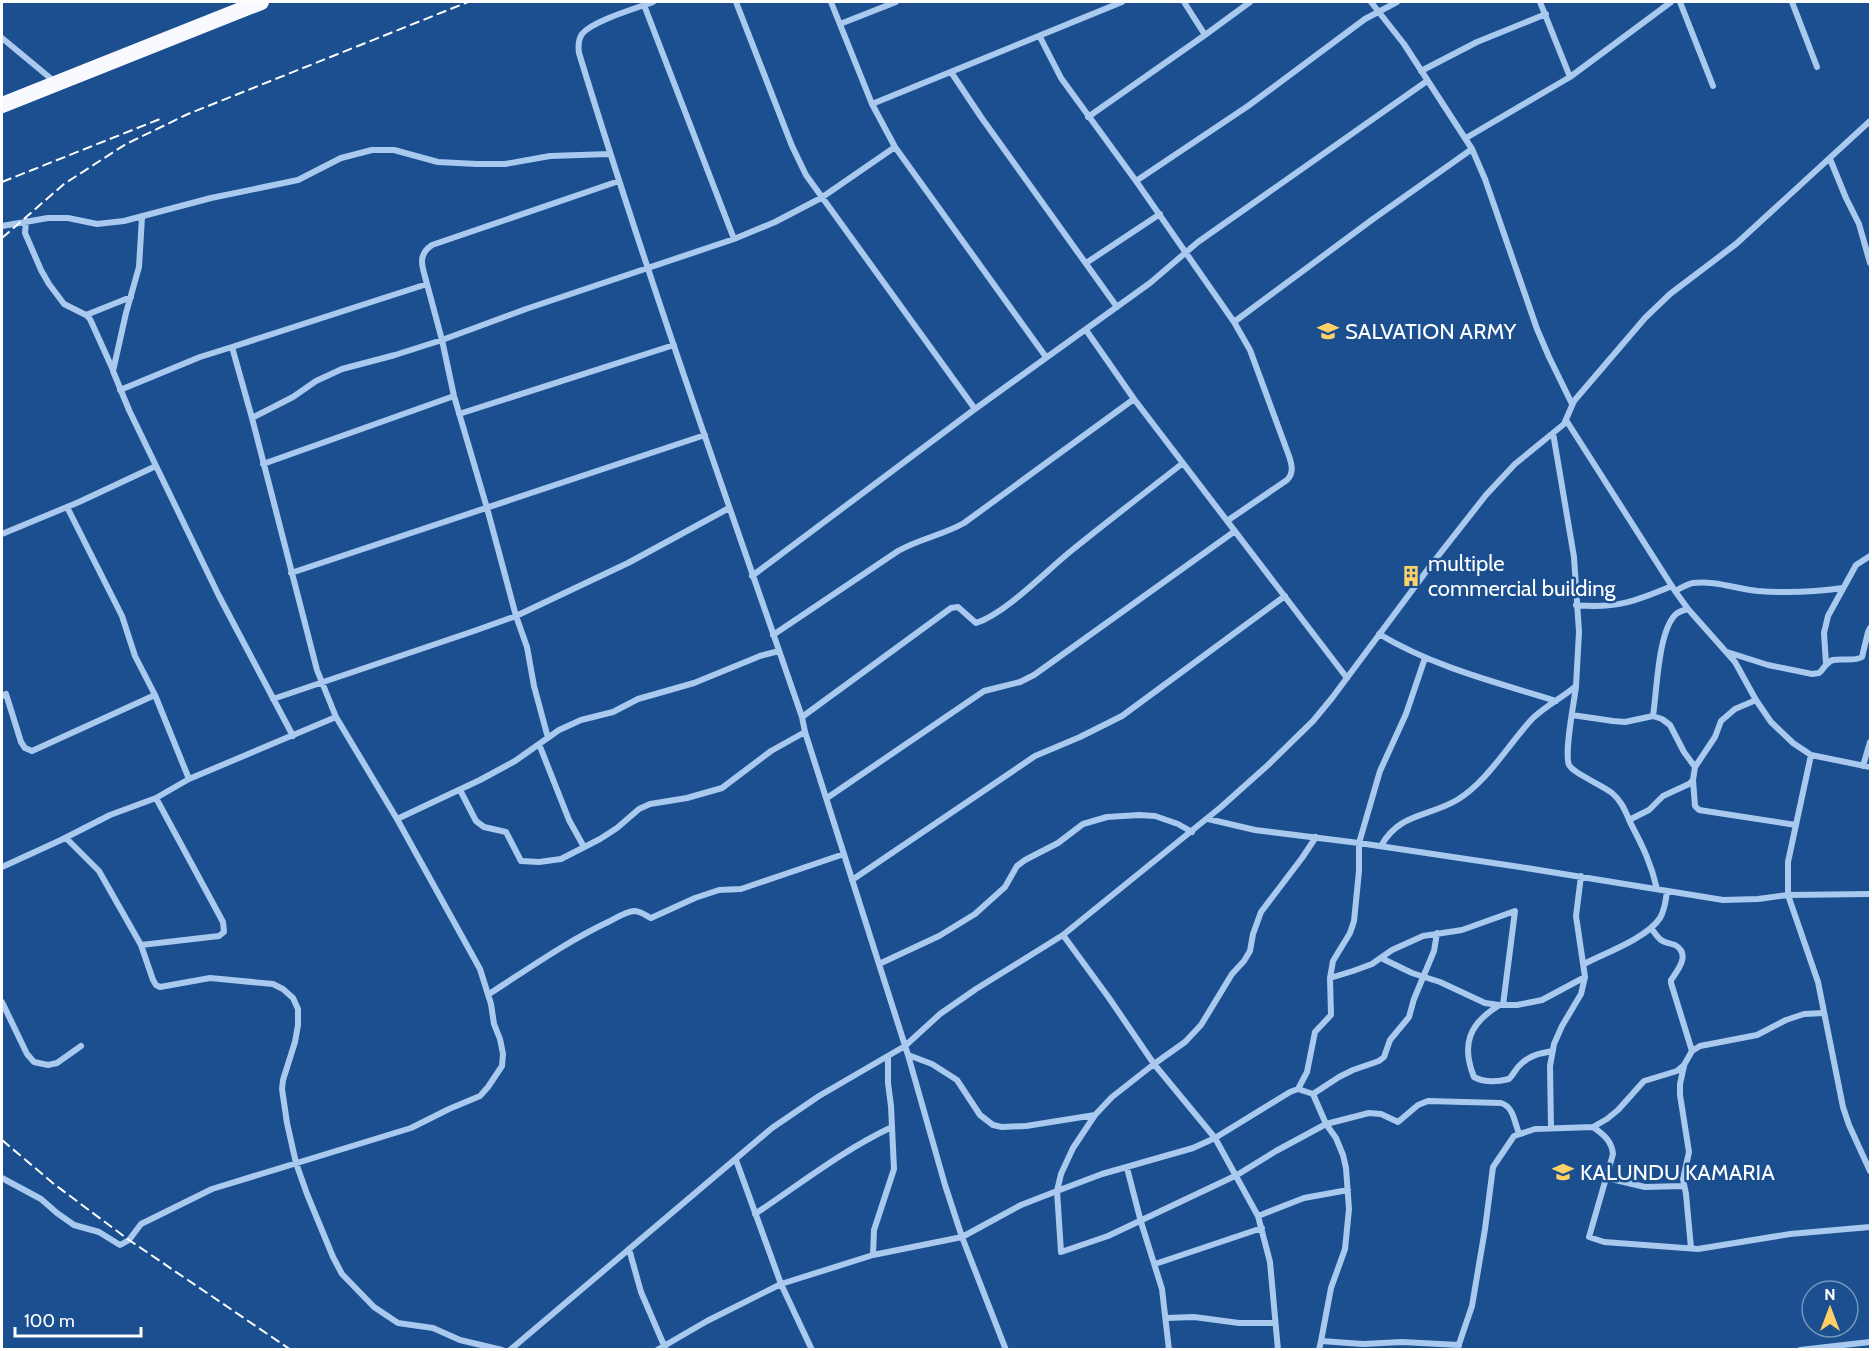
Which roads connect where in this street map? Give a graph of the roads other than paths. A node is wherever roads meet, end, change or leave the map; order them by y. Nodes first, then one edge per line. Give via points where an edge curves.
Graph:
1 (261, 2) edge
2 (653, 2) edge
3 (736, 2) edge
4 (831, 2) edge
5 (896, 2) edge
6 (1122, 2) edge
7 (1184, 2) edge
8 (1250, 2) edge
9 (1371, 2) edge
10 (1397, 2) edge
11 (1540, 2) edge
12 (1671, 2) edge
13 (1680, 2) edge
14 (1792, 2) edge
15 (644, 5) junction
16 (1378, 11) junction
17 (1546, 14) junction
18 (840, 24) junction
19 (1205, 35) junction
20 (1040, 37) junction
21 (2, 38) edge
22 (1817, 67) dead end
23 (1421, 71) junction
24 (951, 72) junction
25 (1570, 77) junction
26 (1427, 81) junction
27 (56, 83) junction
28 (1713, 86) dead end
29 (872, 104) junction
30 (2, 105) edge
31 (1088, 117) junction
32 (1870, 121) edge
33 (1466, 138) junction
34 (895, 147) junction
35 (1472, 149) junction
36 (609, 154) junction
37 (1830, 159) junction
38 (619, 181) junction
39 (1136, 181) junction
40 (821, 198) junction
41 (1160, 214) junction
42 (142, 218) junction
43 (26, 221) junction
44 (2, 226) edge
45 (734, 238) junction
46 (1186, 252) junction
47 (1870, 262) edge
48 (1086, 263) junction
49 (648, 268) junction
50 (427, 284) junction
51 (131, 297) junction
52 (1117, 307) junction
53 (86, 315) junction
54 (1234, 322) junction
55 (1086, 330) junction
56 (442, 340) junction
57 (674, 345) junction
58 (232, 347) junction
59 (1046, 357) junction
60 (113, 371) junction
61 (120, 390) junction
62 (454, 396) junction
63 (1134, 399) junction
64 (1572, 404) junction
65 (975, 409) junction
66 (459, 414) junction
67 (252, 418) junction
68 (1566, 420) junction
69 (1553, 433) junction
70 (705, 435) junction
71 (1183, 463) junction
72 (263, 464) junction
73 (156, 465) junction
74 (67, 507) junction
75 (487, 508) junction
76 (729, 508) junction
77 (1227, 521) junction
78 (1235, 531) junction
79 (2, 534) edge
80 (1870, 556) edge
81 (291, 573) junction
82 (752, 576) junction
83 (1674, 588) junction
84 (1843, 588) junction
85 (1285, 596) junction
86 (1576, 604) junction
87 (1688, 609) junction
88 (516, 616) junction
89 (1870, 628) edge
90 (1379, 634) junction
91 (774, 635) junction
92 (779, 651) junction
93 (1727, 652) junction
94 (1425, 658) junction
95 (1826, 664) junction
96 (1347, 678) junction
97 (322, 684) junction
98 (1576, 686) junction
99 (155, 695) junction
100 (2, 696) edge
101 (273, 699) junction
102 (1756, 700) junction
103 (1556, 701) junction
104 (1572, 715) junction
105 (1653, 716) junction
106 (336, 717) junction
107 (802, 717) junction
108 (805, 732) junction
109 (293, 736) junction
110 (548, 738) junction
111 (1870, 742) edge
112 (539, 744) junction
113 (1811, 755) junction
114 (1695, 767) junction
115 (1867, 767) edge
116 (189, 779) junction
117 (1693, 780) junction
118 (460, 790) junction
119 (156, 798) junction
120 (827, 798) junction
121 (397, 819) junction
122 (1208, 819) junction
123 (1629, 820) junction
124 (1796, 825) junction
125 (1192, 832) junction
126 (1316, 837) junction
127 (66, 838) junction
128 (1359, 843) junction
129 (1381, 846) junction
130 (584, 848) junction
131 (844, 854) junction
132 (2, 867) edge
133 (1581, 876) junction
134 (852, 880) junction
135 (1657, 889) junction
136 (1667, 891) junction
137 (1870, 894) edge
138 (1788, 895) junction
139 (1652, 928) junction
140 (1437, 933) junction
141 (1063, 935) junction
142 (141, 945) junction
143 (1381, 957) junction
144 (879, 964) junction
145 (1584, 964) junction
146 (1423, 976) junction
147 (1585, 977) junction
148 (1330, 978) junction
149 (489, 994) junction
150 (2, 1002) edge
151 (1501, 1005) junction
152 (1824, 1013) junction
153 (81, 1046) dead end
154 (905, 1046) junction
155 (1553, 1051) junction
156 (1692, 1052) junction
157 (908, 1055) junction
158 (888, 1056) junction
159 (1154, 1064) junction
160 (1684, 1065) junction
161 (1298, 1089) junction
162 (1313, 1094) junction
163 (1095, 1115) junction
164 (1326, 1124) junction
165 (892, 1127) junction
166 (1593, 1127) junction
167 (1551, 1128) junction
168 (1519, 1133) junction
169 (1215, 1138) junction
170 (736, 1160) junction
171 (296, 1163) junction
172 (1127, 1168) junction
173 (1870, 1171) edge
174 (1238, 1175) junction
175 (2, 1178) edge
176 (1607, 1178) junction
177 (1683, 1186) junction
178 (1348, 1190) junction
179 (1057, 1191) junction
180 (755, 1214) junction
181 (1258, 1216) junction
182 (1141, 1222) junction
183 (1870, 1227) edge
184 (1262, 1228) junction
185 (963, 1238) junction
186 (1690, 1248) junction
187 (628, 1249) junction
188 (873, 1255) junction
189 (1155, 1264) junction
190 (781, 1284) junction
191 (1166, 1318) junction
192 (1275, 1323) junction
193 (1321, 1341) junction
194 (1870, 1342) edge
195 (1458, 1347) edge
196 (662, 1348) edge
197 (502, 1350) edge
198 (510, 1350) edge
199 (812, 1350) edge
200 (1006, 1350) edge
201 (1169, 1350) edge
202 (1278, 1350) edge
203 (1319, 1350) edge
204 (1800, 1350) edge

1 - 27 highway
2 - 15 street
3 - 40 street via 797,159
4 - 18 street
5 - 18 street
6 - 20 street
7 - 19 street
8 - 19 street
9 - 16 street
10 - 16 street
11 - 17 street
12 - 25 street
13 - 28 street
14 - 22 street
15 - 36 street via 593,26 579,41 579,53
15 - 45 street
16 - 23 street
16 - 39 street
17 - 23 street via 1477,42
17 - 25 street
18 - 29 street
19 - 31 street
20 - 24 street
20 - 31 street via 1061,78
21 - 27 street
23 - 26 street
24 - 29 street
24 - 48 street
25 - 33 street
26 - 33 street
26 - 46 street
27 - 30 highway
29 - 34 street
31 - 39 street
32 - 37 street
33 - 35 street
34 - 40 street
34 - 59 street
35 - 54 street
35 - 64 street via 1537,329
36 - 38 street
36 - 42 street via 477,164 438,162 394,150 372,150 332,162 298,180 211,198
37 - 47 street via 1859,224
37 - 64 street via 1736,244 1657,306
38 - 49 street
38 - 50 street via 432,245 422,259
39 - 41 street
40 - 45 street
40 - 65 street
41 - 46 street
41 - 48 street
42 - 43 street via 102,224 60,218
42 - 51 street via 139,267
43 - 44 street
43 - 53 street via 25,233 49,284 64,304
45 - 49 street
46 - 52 street
46 - 54 street
48 - 52 street
49 - 56 street
49 - 57 street
50 - 56 street
50 - 58 street
51 - 53 street
51 - 60 street
52 - 55 street
53 - 60 street
54 - 77 street via 1252,356 1292,470 1287,480
55 - 59 street
55 - 63 street
56 - 62 street
56 - 67 street via 332,373
57 - 66 street
57 - 70 street
58 - 61 street
58 - 67 street
59 - 65 street
60 - 61 street
61 - 73 street
62 - 66 street
62 - 72 street
63 - 71 street
63 - 91 street via 964,523 898,551
64 - 68 street
65 - 82 street
66 - 75 street
67 - 72 street
68 - 69 street
68 - 83 street
69 - 86 street via 1574,556
69 - 90 street via 1492,488
70 - 75 street
70 - 76 street
71 - 77 street
71 - 107 street via 998,611 976,623 958,607 951,608
72 - 81 street
73 - 74 street
73 - 101 street
74 - 79 street
74 - 99 street via 122,616 135,657
75 - 81 street
75 - 88 street
76 - 82 street
76 - 88 street via 628,563
77 - 78 street
78 - 85 street
78 - 120 street via 1034,675 984,691
80 - 84 street via 1856,565
81 - 97 street
82 - 91 street
83 - 84 street via 1704,583 1780,592
83 - 86 street via 1607,607
83 - 87 street
84 - 95 street via 1824,633
85 - 96 street
85 - 134 street via 1122,716 1035,756
86 - 98 street
87 - 93 street
87 - 105 street via 1674,616 1665,637
88 - 97 street
88 - 110 street
89 - 95 street via 1862,657
90 - 94 street
90 - 96 street
91 - 92 street
92 - 107 street
92 - 110 street via 581,720
93 - 95 street via 1812,674 1819,673
93 - 102 street
94 - 103 street
94 - 128 street via 1406,714 1380,771
96 - 122 street via 1312,721
97 - 101 street
97 - 106 street
98 - 103 street
98 - 104 street
99 - 100 street via 32,751 21,742 6,694
99 - 116 street
101 - 109 street
102 - 113 street via 1792,743
102 - 114 street via 1727,714
103 - 129 street via 1529,723 1470,790 1444,806 1406,820 1391,831
104 - 105 street via 1625,722
104 - 123 street via 1568,759 1571,769 1613,794
105 - 114 street via 1670,725
106 - 109 street
106 - 121 street
107 - 108 street
108 - 120 street
108 - 130 street via 771,751 722,788 639,808 617,828
109 - 116 street
110 - 112 street
111 - 115 street
112 - 118 street
112 - 130 street via 568,820
113 - 115 street
113 - 124 street
114 - 117 street
116 - 119 street
117 - 123 street
117 - 124 street via 1695,806 1699,810
118 - 121 street
118 - 130 street via 476,821 506,832 521,861 561,859
119 - 127 street via 110,815
119 - 142 street via 223,922 224,932 219,936
120 - 131 street
121 - 149 street via 480,969
122 - 125 street
122 - 126 street via 1255,830
123 - 135 street via 1651,864
124 - 138 street via 1788,862
125 - 141 street
125 - 144 street via 1155,816 1107,817 1083,824 1025,860 1005,887 975,914
126 - 128 street
126 - 159 street via 1261,912 1250,951 1201,1024 1185,1042
127 - 132 street
127 - 142 street via 99,870
128 - 129 street
128 - 148 street via 1354,921 1333,961
129 - 133 street
131 - 134 street
131 - 149 street via 741,889 719,890 651,918 633,911 625,913 549,954
133 - 135 street
133 - 145 street via 1576,928
134 - 144 street
135 - 136 street
136 - 138 street via 1723,900
136 - 139 street via 1660,918
137 - 138 street
138 - 152 street via 1818,982
139 - 145 street
139 - 156 street via 1659,939 1676,945 1683,957 1671,983
140 - 143 street
140 - 146 street
140 - 151 street via 1462,930 1515,911
141 - 154 street via 949,1008
141 - 159 street
142 - 171 street via 153,980 160,987 210,978 273,984 293,998 298,1025 282,1089
143 - 146 street
143 - 148 street via 1372,964
144 - 154 street
145 - 147 street
146 - 151 street via 1485,1003
146 - 162 street via 1408,1019 1390,1040 1384,1057 1339,1077
147 - 151 street via 1542,1000
147 - 155 street via 1581,994
148 - 161 street via 1331,1016 1316,1032 1307,1072
149 - 171 street via 503,1054 502,1066 480,1096 411,1128
150 - 153 street via 34,1062 57,1064
151 - 155 street via 1484,1014 1470,1037 1467,1046 1474,1077 1492,1082 1509,1079 1527,1059
152 - 156 street via 1803,1014 1757,1035 1700,1046
152 - 173 street via 1843,1107
154 - 157 street
154 - 158 street
155 - 167 street
156 - 160 street
157 - 163 street via 957,1080 980,1115 993,1125 1026,1126
157 - 185 street
158 - 165 street
158 - 170 street via 772,1128
159 - 163 street
159 - 169 street
160 - 166 street via 1644,1081 1618,1110
160 - 177 street via 1680,1095 1689,1152
161 - 162 street
161 - 169 street
162 - 164 street
163 - 179 street via 1073,1148
164 - 168 street via 1369,1113 1398,1122 1428,1101 1467,1101 1507,1105
164 - 174 street
164 - 178 street via 1343,1155
165 - 180 street via 845,1153
165 - 188 street via 894,1169 874,1230
166 - 167 street
166 - 176 street via 1609,1140 1612,1149
167 - 168 street
168 - 195 street via 1493,1167 1472,1306
169 - 172 street
169 - 174 street
170 - 180 street
170 - 187 street
171 - 175 street via 212,1189 141,1224 120,1245 99,1232 74,1225 41,1199
171 - 197 street via 342,1274 374,1308 398,1323 433,1328 460,1340
172 - 179 street
172 - 182 street
174 - 181 street
174 - 182 street
176 - 177 street via 1646,1186
176 - 186 street via 1589,1237 1604,1242
177 - 186 street
178 - 181 street via 1304,1198
178 - 193 street via 1345,1249 1331,1288
179 - 182 street via 1061,1252
179 - 185 street via 1021,1205
180 - 190 street
181 - 184 street
182 - 189 street
183 - 186 street
184 - 189 street
184 - 192 street via 1270,1262
185 - 188 street
185 - 200 street
187 - 196 street
187 - 198 street
188 - 190 street
189 - 191 street
190 - 196 street
190 - 199 street
191 - 192 street
191 - 201 street
192 - 202 street
193 - 195 street
193 - 203 street
194 - 204 street

